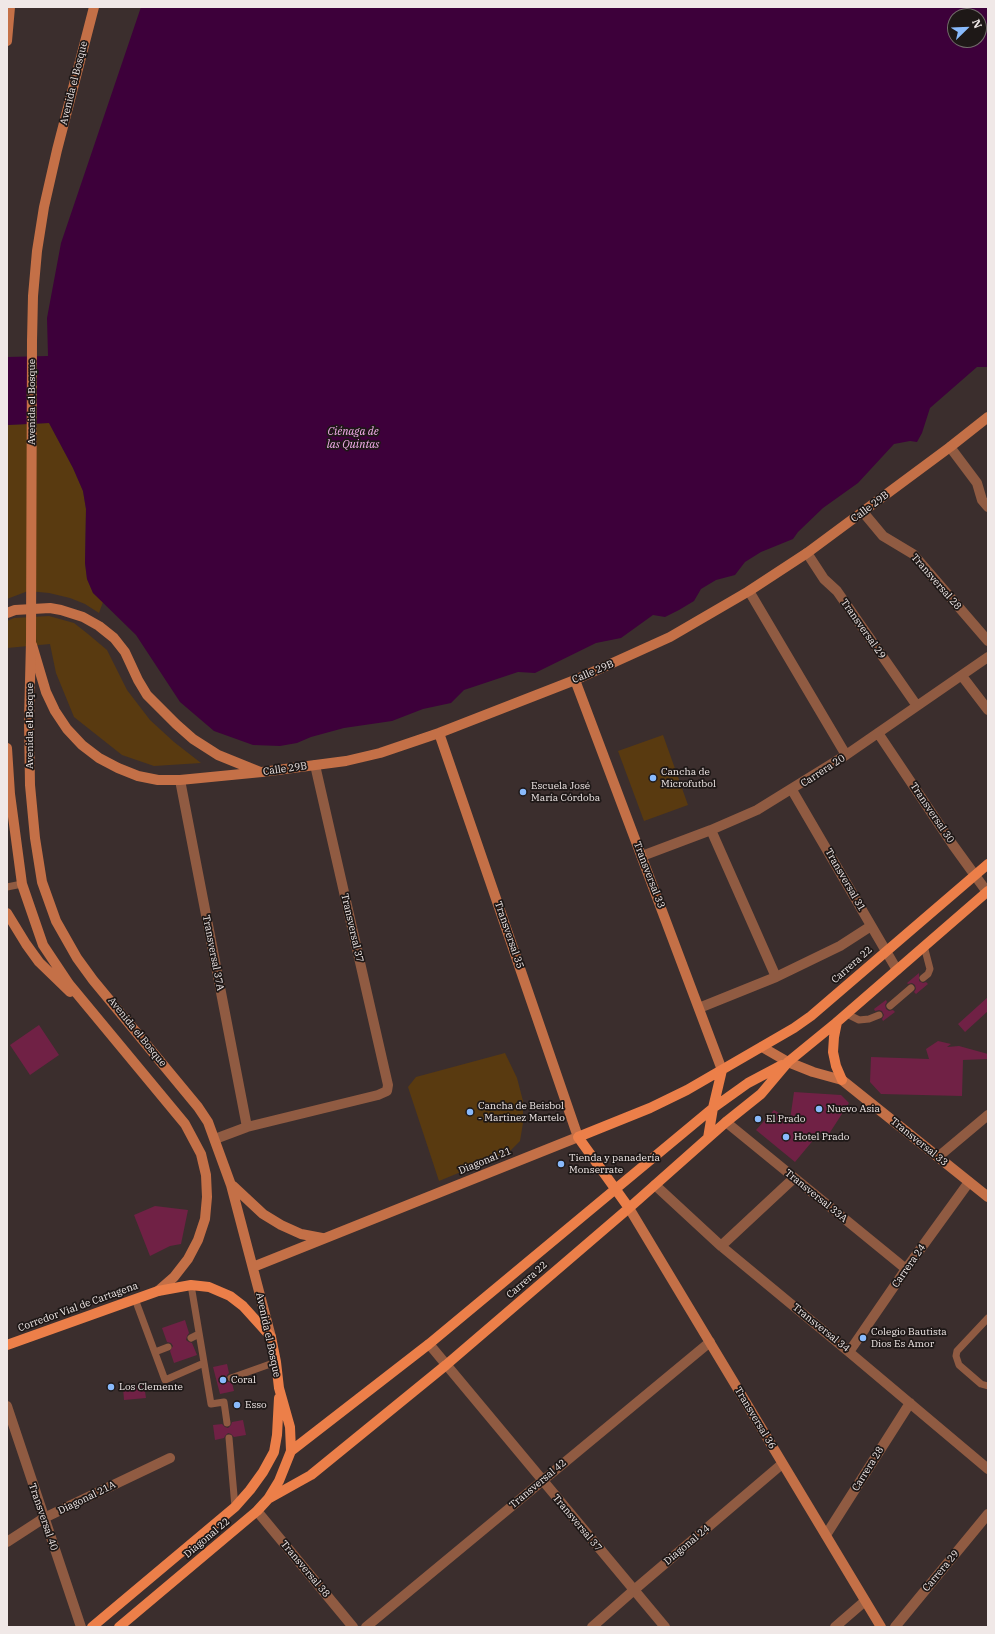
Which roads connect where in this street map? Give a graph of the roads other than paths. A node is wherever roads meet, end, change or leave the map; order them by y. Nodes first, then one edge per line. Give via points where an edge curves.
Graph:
1 (10, 7) edge
2 (94, 7) edge
3 (7, 41) edge
4 (988, 417) edge
5 (950, 447) junction
6 (988, 507) edge
7 (863, 512) junction
8 (807, 554) junction
9 (749, 591) junction
10 (7, 613) edge
11 (988, 641) edge
12 (31, 642) junction
13 (988, 657) edge
14 (962, 676) junction
15 (575, 680) junction
16 (917, 706) junction
17 (988, 710) edge
18 (439, 733) junction
19 (878, 733) junction
20 (7, 748) edge
21 (846, 756) junction
22 (315, 765) junction
23 (262, 772) junction
24 (180, 780) junction
25 (792, 790) junction
26 (711, 830) junction
27 (642, 856) junction
28 (988, 864) edge
29 (975, 876) junction
30 (22, 884) junction
31 (7, 887) edge
32 (988, 892) edge
33 (7, 913) edge
34 (871, 926) junction
35 (924, 946) junction
36 (886, 951) junction
37 (897, 970) junction
38 (776, 977) junction
39 (923, 978) dead end
40 (911, 988) dead end
41 (890, 1006) dead end
42 (88, 1007) junction
43 (699, 1008) junction
44 (847, 1014) junction
45 (879, 1015) dead end
46 (837, 1022) junction
47 (762, 1048) junction
48 (788, 1062) junction
49 (722, 1070) junction
50 (842, 1080) junction
51 (713, 1108) junction
52 (988, 1115) edge
53 (726, 1122) junction
54 (247, 1127) junction
55 (578, 1137) junction
56 (708, 1138) junction
57 (215, 1139) junction
58 (938, 1157) junction
59 (794, 1178) junction
60 (969, 1182) junction
61 (232, 1185) junction
62 (655, 1185) junction
63 (616, 1189) junction
64 (988, 1197) edge
65 (629, 1208) junction
66 (322, 1238) junction
67 (721, 1246) junction
68 (252, 1267) junction
69 (906, 1269) junction
70 (191, 1285) junction
71 (158, 1291) junction
72 (135, 1299) junction
73 (988, 1318) edge
74 (199, 1334) junction
75 (271, 1337) junction
76 (190, 1338) dead end
77 (710, 1342) junction
78 (429, 1344) junction
79 (7, 1345) edge
80 (168, 1347) dead end
81 (155, 1352) junction
82 (849, 1352) junction
83 (276, 1362) junction
84 (204, 1363) junction
85 (446, 1365) junction
86 (230, 1378) dead end
87 (216, 1382) dead end
88 (208, 1384) junction
89 (988, 1386) edge
90 (279, 1388) junction
91 (910, 1403) junction
92 (7, 1406) edge
93 (227, 1423) dead end
94 (229, 1438) dead end
95 (291, 1452) junction
96 (170, 1458) dead end
97 (782, 1464) junction
98 (988, 1469) edge
99 (542, 1480) junction
100 (268, 1499) junction
101 (235, 1507) junction
102 (257, 1512) junction
103 (988, 1514) edge
104 (44, 1518) junction
105 (826, 1535) junction
106 (7, 1542) edge
107 (136, 1590) junction
108 (634, 1590) junction
109 (865, 1601) junction
110 (148, 1603) junction
111 (81, 1627) edge
112 (92, 1627) edge
113 (119, 1627) edge
114 (353, 1627) edge
115 (366, 1627) edge
116 (592, 1627) edge
117 (665, 1627) edge
118 (835, 1627) edge
119 (880, 1627) edge
120 (895, 1627) edge

1 - 3 main road
2 - 12 main road, Avenida el Bosque, bridge via 57,150 37,251 32,341
4 - 5 main road, Calle 29B
5 - 6 street via 977,483 982,500
5 - 7 main road, Calle 29B
7 - 8 main road, Calle 29B
7 - 11 street, Transversal 28 via 883,536 913,554
8 - 9 main road, Calle 29B
8 - 16 street, Transversal 29 via 824,579 837,591
9 - 15 main road, Calle 29B via 670,637
9 - 21 street
10 - 23 main road via 15,610 50,608 83,617 99,626 114,638 125,652 148,695 176,724 218,755
12 - 24 main road, Calle 29B via 46,692 55,711 67,729 82,744 99,758 138,776 158,780
12 - 57 main road, Avenida el Bosque, bridge via 30,785 42,882 56,921 93,980 198,1107
13 - 14 street, Carrera 20
14 - 16 street, Carrera 20
14 - 17 street
15 - 18 main road, Calle 29B
15 - 27 main road, Transversal 33
16 - 19 street, Carrera 20
18 - 22 main road, Calle 29B via 380,753
18 - 55 main road, Transversal 35
19 - 21 street, Carrera 20
19 - 29 street, Transversal 30
20 - 30 main road via 10,794
21 - 25 street, Carrera 20
22 - 23 main road, Calle 29B
22 - 54 street, Transversal 37 via 388,1086 387,1091 378,1095
23 - 24 main road, Calle 29B
24 - 54 street, Transversal 37A
25 - 26 street, Carrera 20 via 757,810
25 - 34 street, Transversal 31
26 - 27 street, Carrera 20
26 - 38 street
27 - 43 main road, Transversal 33
28 - 29 main road, Carrera 22
29 - 32 street, Transversal 30
29 - 36 main road, Carrera 22
30 - 31 lane
30 - 42 main road via 43,945
32 - 35 main road, Carrera 22
33 - 42 main road via 40,962 54,978
34 - 36 street, Transversal 31
34 - 38 street via 840,946
35 - 37 main road, Carrera 22
35 - 39 lane via 930,969
36 - 37 street, Transversal 31
36 - 47 main road, Carrera 22 via 811,1016
37 - 44 main road, Carrera 22
38 - 43 street
40 - 41 lane
42 - 71 main road via 185,1124 198,1148 204,1168 207,1197 205,1219 198,1240 188,1259
43 - 49 main road, Transversal 33
44 - 45 lane via 859,1020
44 - 46 main road, Carrera 22
46 - 48 main road, Carrera 22
46 - 50 main road via 834,1052
47 - 48 main road, Transversal 33
47 - 49 main road, Carrera 22
48 - 50 main road, Transversal 33
48 - 51 main road, Carrera 22 via 748,1083
48 - 53 main road, Carrera 22 via 761,1094
49 - 51 main road
49 - 55 main road, Diagonal 21 via 650,1108
50 - 58 main road, Transversal 33
51 - 56 main road
51 - 63 main road, Carrera 22
52 - 58 street
53 - 56 main road, Carrera 22
53 - 59 street, Transversal 33A
54 - 57 street
55 - 63 main road
55 - 66 main road, Diagonal 21
56 - 62 main road, Carrera 22
57 - 61 main road, Avenida el Bosque
58 - 60 main road, Transversal 33
59 - 67 street
59 - 69 street, Transversal 33A
60 - 64 main road, Transversal 33
60 - 69 street, Carrera 24
61 - 66 main road via 263,1214 281,1225 301,1234
61 - 68 main road, Avenida el Bosque
62 - 65 main road, Carrera 22
62 - 67 street, Transversal 34
63 - 65 main road
63 - 78 main road, Carrera 22
65 - 77 main road, Transversal 36
65 - 85 main road, Carrera 22
66 - 68 main road, Diagonal 21
67 - 82 street, Transversal 34
68 - 75 main road, Avenida el Bosque
69 - 82 street, Carrera 24
70 - 71 main road, Corredor Vial de Cartagena
70 - 74 lane
70 - 75 main road, Corredor Vial de Cartagena via 209,1287 230,1296 243,1306
71 - 72 main road, Corredor Vial de Cartagena
72 - 79 main road, Corredor Vial de Cartagena
72 - 81 lane
73 - 89 lane via 956,1351 959,1365
74 - 76 lane
74 - 84 lane
75 - 83 main road, Avenida el Bosque
77 - 97 main road, Transversal 36
77 - 99 street, Transversal 42
78 - 85 street, Transversal 37
78 - 95 main road, Carrera 22
80 - 81 lane
81 - 84 lane via 165,1380
82 - 91 street, Transversal 34
83 - 86 lane
83 - 90 main road, Avenida el Bosque
84 - 88 lane
85 - 99 street, Transversal 37
85 - 100 main road, Carrera 22 via 311,1475
87 - 88 lane
88 - 93 lane via 211,1404 224,1402
90 - 95 main road, Avenida el Bosque via 290,1427
90 - 101 main road, Avenida el Bosque via 274,1452 252,1487
91 - 98 street, Transversal 34
91 - 105 street, Carrera 28
92 - 104 street, Transversal 40
94 - 101 lane
95 - 100 main road, Diagonal 22
96 - 104 street, Diagonal 21A
97 - 105 main road, Transversal 36
97 - 108 street, Diagonal 24
99 - 108 street, Transversal 37
99 - 115 street, Transversal 42
100 - 102 main road, Diagonal 22
101 - 107 main road, Diagonal 22
102 - 110 main road, Diagonal 22
102 - 114 street, Transversal 38
103 - 120 street, Carrera 29
104 - 106 street, Diagonal 21A
104 - 111 street, Transversal 40
105 - 109 main road, Transversal 36
107 - 110 main road
107 - 112 main road, Diagonal 22
108 - 116 street, Diagonal 24
108 - 117 street, Transversal 37
109 - 118 street
109 - 119 main road, Transversal 36
110 - 113 main road, Diagonal 22

